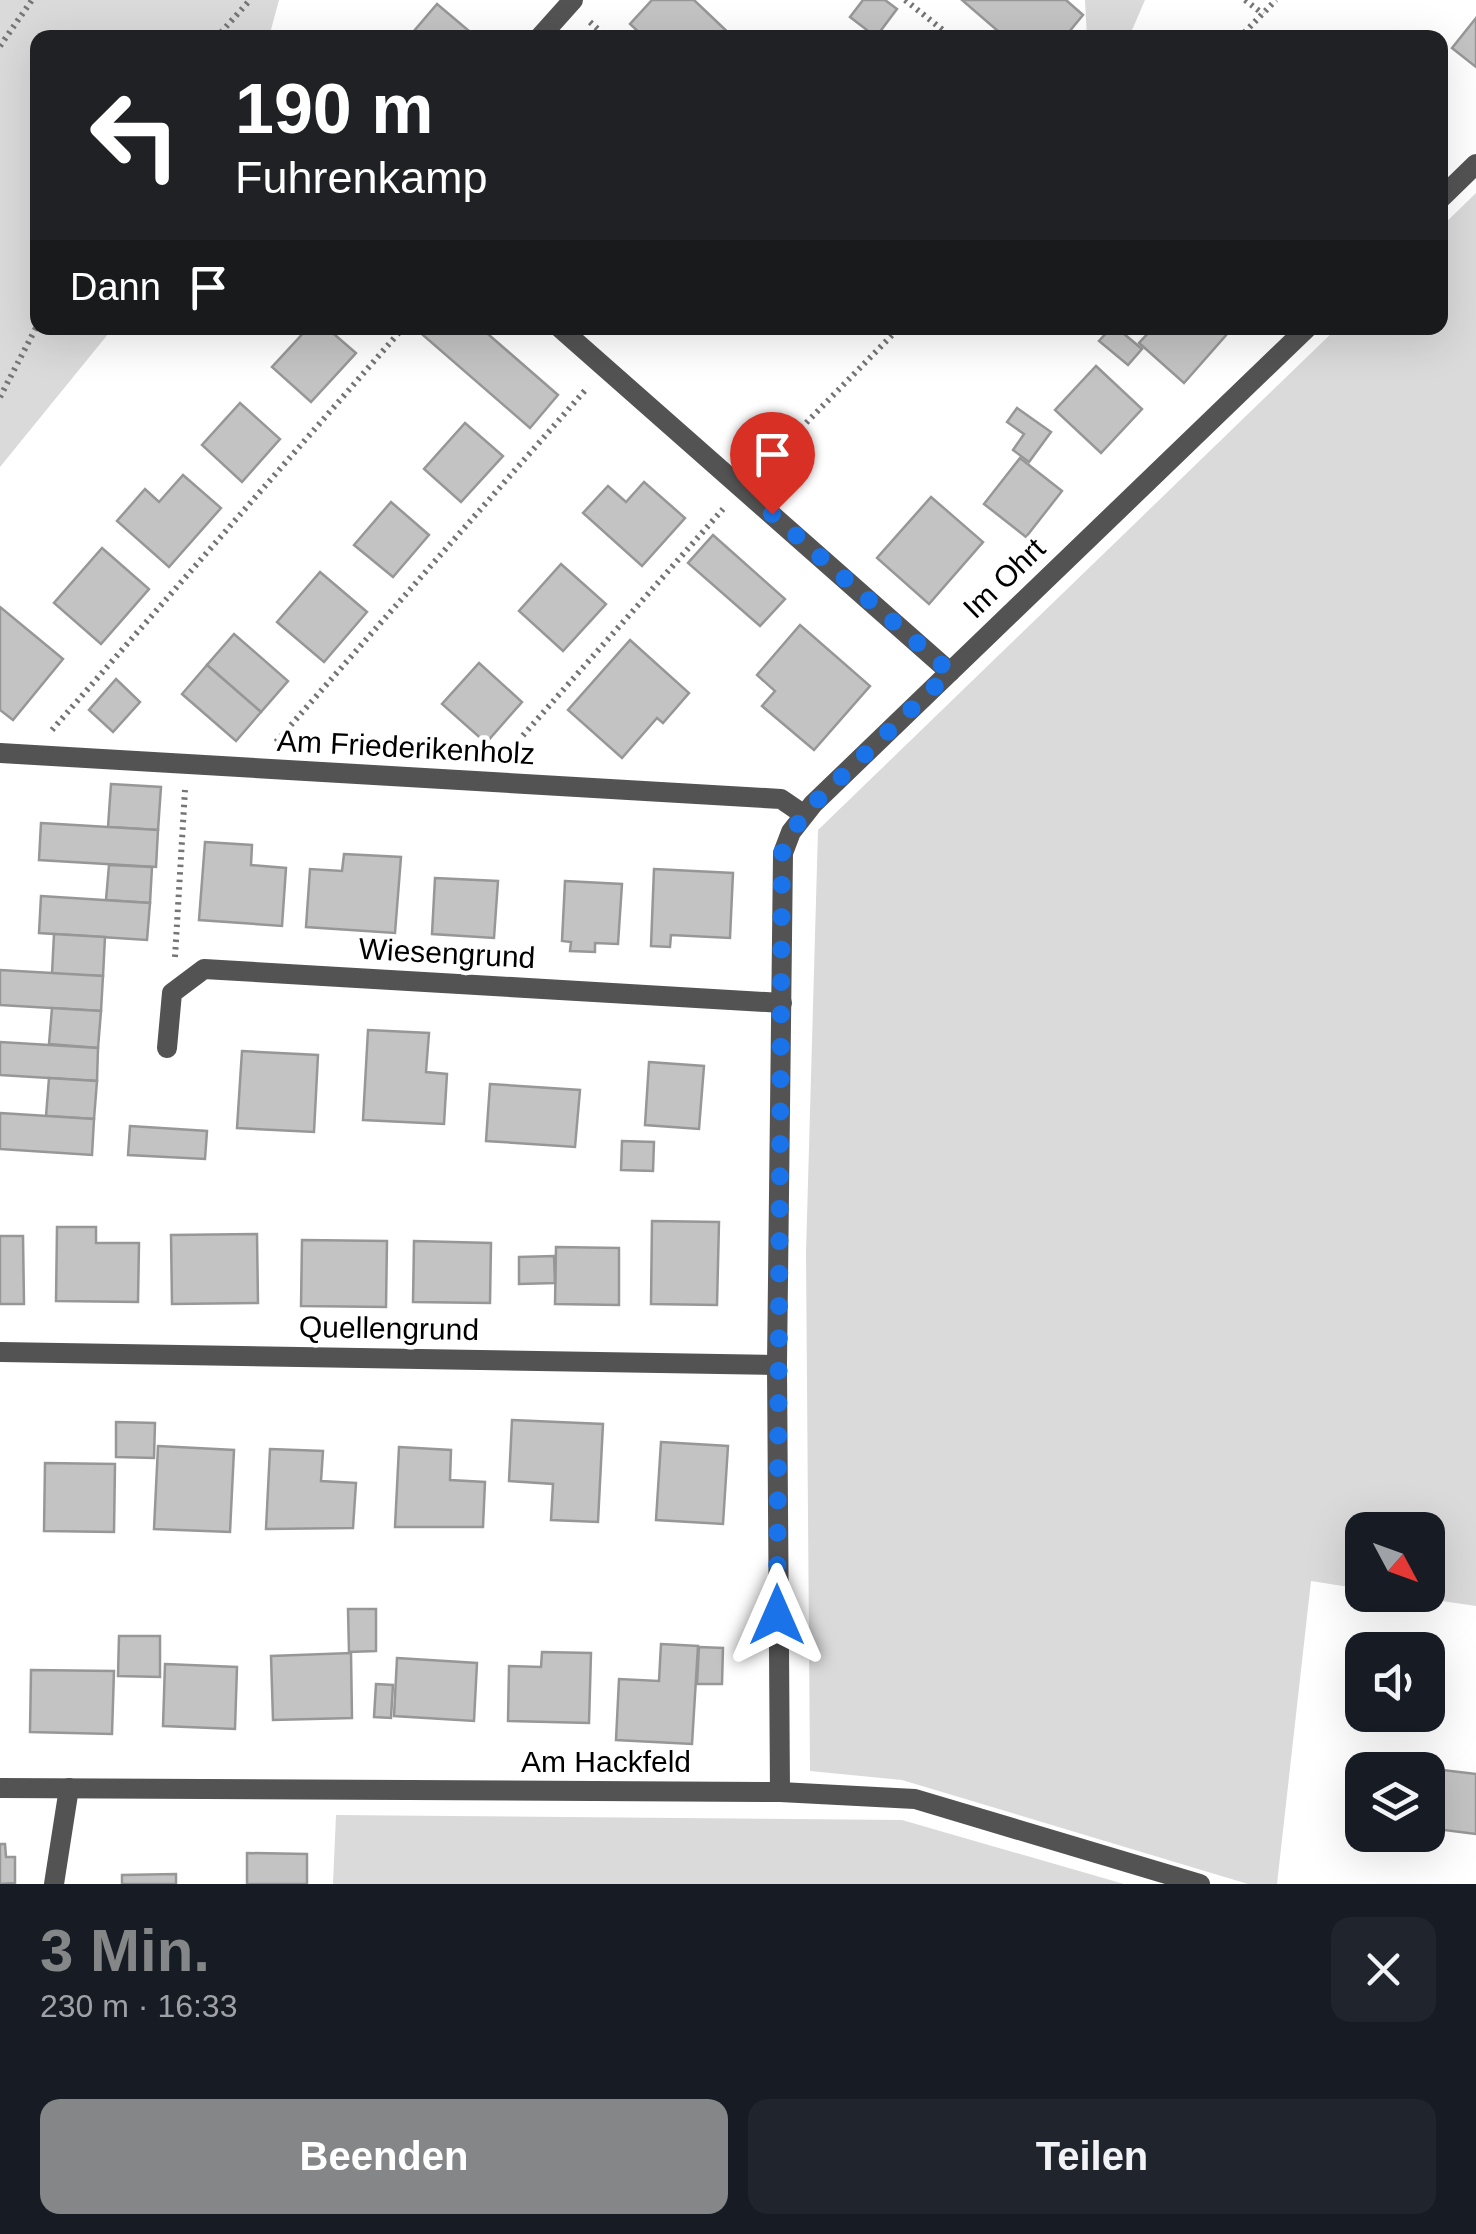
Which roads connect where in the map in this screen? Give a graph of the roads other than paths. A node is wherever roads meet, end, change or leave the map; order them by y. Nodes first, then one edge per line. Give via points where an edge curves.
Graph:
1 (573, 0) edge
2 (546, 30) edge
3 (1476, 164) edge
4 (1448, 191) edge
5 (568, 335) edge
6 (1300, 335) edge
7 (950, 672) junction
8 (0, 752) edge
9 (803, 814) junction
10 (782, 1003) junction
11 (167, 1048) dead end
12 (0, 1352) edge
13 (777, 1365) junction
14 (0, 1788) edge
15 (69, 1788) junction
16 (780, 1792) junction
17 (54, 1884) edge
18 (1200, 1884) edge

1 - 2 street
3 - 4 street
5 - 7 street
6 - 7 street, Im Ohrt
7 - 9 street, Im Ohrt
8 - 9 street, Am Friederikenholz via 782,799
9 - 10 street, Im Ohrt via 782,853
10 - 11 street, Wiesengrund via 204,969 172,993
10 - 13 street, Im Ohrt
12 - 13 street, Quellengrund
13 - 16 street, Im Ohrt
14 - 15 street, Am Hackfeld
15 - 16 street, Am Hackfeld
15 - 17 street
16 - 18 street, Am Hackfeld via 916,1799

